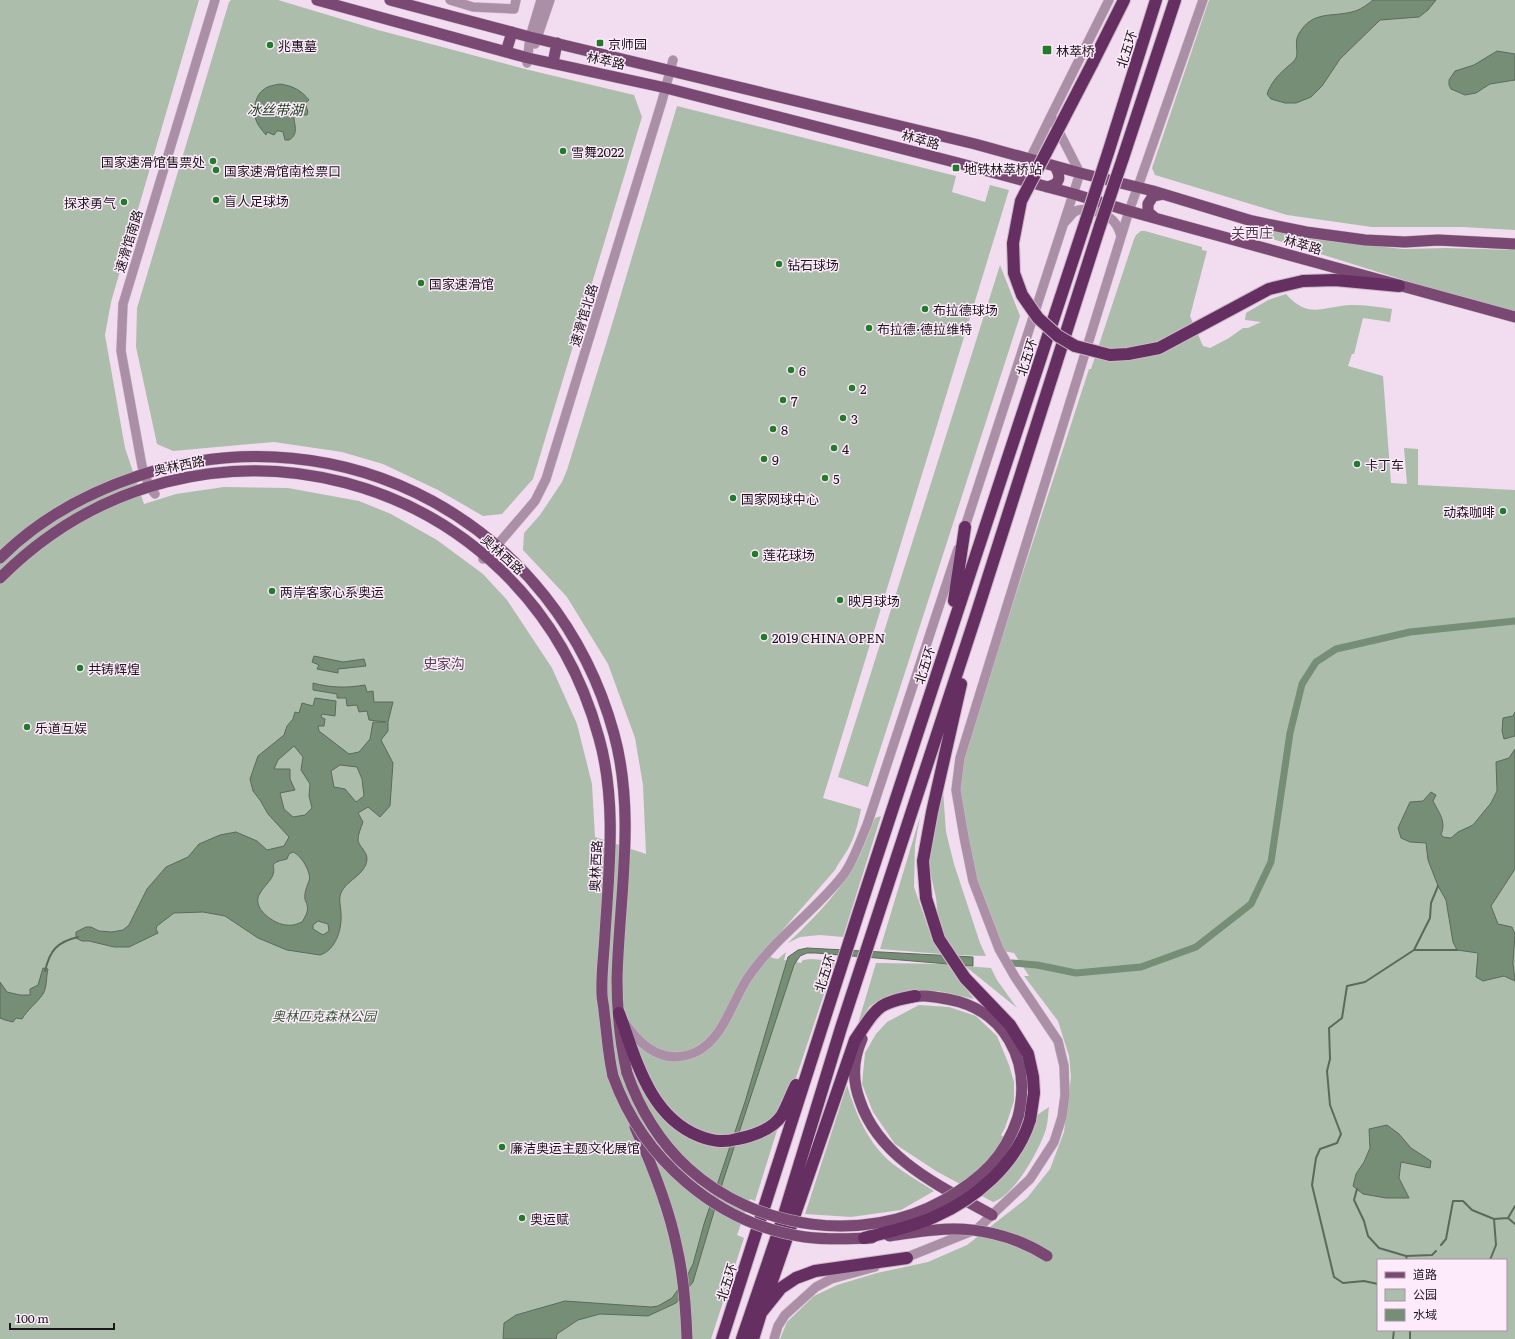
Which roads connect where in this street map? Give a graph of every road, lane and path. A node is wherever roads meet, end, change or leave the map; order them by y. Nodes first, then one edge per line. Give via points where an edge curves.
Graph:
1 (215, 0) edge
2 (317, 0) edge
3 (390, 0) edge
4 (450, 0) edge
5 (516, 0) edge
6 (541, 0) edge
7 (550, 0) edge
8 (1109, 0) edge
9 (1124, 0) edge
10 (1156, 0) edge
11 (1175, 0) edge
12 (1203, 0) edge
13 (512, 32) junction
14 (534, 38) junction
15 (557, 43) junction
16 (506, 52) junction
17 (528, 60) junction
18 (553, 63) junction
19 (644, 64) junction
20 (672, 65) junction
21 (694, 76) junction
22 (639, 82) junction
23 (666, 88) junction
24 (691, 94) junction
25 (1051, 116) junction
26 (1030, 159) junction
27 (1055, 166) junction
28 (1080, 173) junction
29 (1047, 187) junction
30 (1137, 188) junction
31 (1074, 194) junction
32 (1163, 194) junction
33 (1129, 211) junction
34 (1155, 218) junction
35 (1064, 223) junction
36 (1121, 236) junction
37 (1515, 244) edge
38 (1399, 286) junction
39 (1515, 317) edge
40 (145, 474) junction
41 (152, 490) junction
42 (965, 527) junction
43 (497, 546) junction
44 (0, 558) edge
45 (485, 558) junction
46 (0, 578) edge
47 (977, 612) junction
48 (948, 636) junction
49 (915, 996) junction
50 (619, 1013) junction
51 (819, 1036) junction
52 (622, 1097) junction
53 (1024, 1118) junction
54 (992, 1215) junction
55 (864, 1238) junction
56 (1048, 1256) dead end
57 (907, 1258) junction
58 (761, 1313) junction
59 (687, 1339) edge
60 (722, 1339) edge
61 (742, 1339) edge
62 (753, 1339) edge
63 (774, 1339) edge

1 - 40 street, 速滑馆南路 via 123,304 121,351
2 - 16 main road, 林萃路
3 - 13 main road, 林萃路
4 - 5 street via 473,7 514,9
6 - 14 street
7 - 14 street
8 - 25 street
9 - 38 highway, bridge via 1021,201 1012,243 1014,273 1022,295 1038,318 1058,336 1075,346 1110,355 1128,354 1159,348 1269,289 1303,281 1335,280
10 - 48 highway, 北五环, bridge
11 - 47 highway, bridge
12 - 30 street
13 - 14 main road, 林萃路
13 - 16 main road
14 - 15 main road, 林萃路
14 - 17 street
15 - 18 main road
15 - 19 main road, 林萃路
16 - 17 main road, 林萃路
17 - 18 main road, 林萃路
18 - 22 main road, 林萃路
19 - 20 main road, 林萃路
19 - 22 main road
20 - 21 main road, 林萃路
20 - 23 street, 速滑馆北路
21 - 24 main road
21 - 26 main road, 林萃路
22 - 23 main road, 林萃路
23 - 24 main road, 林萃路
23 - 43 street, 速滑馆北路 via 546,479 535,501
24 - 29 main road, 林萃路
25 - 26 street
25 - 28 street
26 - 27 main road, 林萃路
27 - 28 main road, 林萃路
27 - 29 main road via 1060,174 1059,181 1054,186
28 - 30 main road, 林萃路
28 - 31 street
29 - 31 main road, 林萃路
30 - 32 main road, 林萃路
30 - 33 street
31 - 33 main road, 林萃路
31 - 35 street
32 - 34 main road via 1152,196 1148,204 1148,212
32 - 37 main road, 林萃路 via 1252,221 1306,232 1405,242 1438,240
33 - 34 main road, 林萃路
33 - 36 street
34 - 38 main road, 林萃路
35 - 36 street via 1075,212 1084,209 1110,217 1119,228
35 - 42 street
36 - 54 street via 960,758 956,790 973,881 999,949 1058,1041 1064,1066 1065,1095 1062,1117 1054,1142 1030,1180
38 - 39 main road, 林萃路
40 - 41 street, 速滑馆南路
40 - 43 main road, 奥林西路 via 184,464 243,456 324,462 366,473 418,494 466,522
40 - 44 main road, 奥林西路 via 115,483 70,506 42,524
41 - 45 main road, 奥林西路 via 202,474 230,472 274,471 332,479 382,494 420,511 466,540
41 - 46 main road, 奥林西路 via 121,497 61,528
42 - 48 highway
42 - 50 street via 867,825 843,874 760,961 736,997 722,1026 710,1041 697,1051 678,1057 659,1055 640,1042
43 - 45 street, 速滑馆北路
43 - 50 main road, 奥林西路 via 520,567 565,623 597,682 616,738 623,785 625,824 617,982
45 - 52 main road, 奥林西路, bridge via 525,595 557,640 576,675 599,739 607,779 611,833 602,995 613,1076
47 - 53 highway via 923,861 926,898 941,943 965,978 1010,1025 1028,1054 1034,1092
47 - 61 highway
48 - 51 highway, 北五环
49 - 53 main road, 奥林西路 via 935,997 967,1004 996,1022 1010,1040 1020,1074
49 - 54 main road via 889,1007 872,1023 862,1039 854,1067 861,1105 880,1140 897,1156 939,1186
49 - 58 highway via 897,999 880,1006 855,1040
50 - 51 highway via 645,1083 655,1100 670,1118 687,1132 712,1141 747,1137 763,1131 781,1116
50 - 53 main road, 奥林西路, bridge via 622,1051 627,1073 649,1120 676,1156 701,1179 725,1194 784,1219 814,1225 842,1226 880,1222 925,1209 965,1188 984,1172 998,1158
51 - 60 highway, 北五环
52 - 55 main road, bridge via 647,1140 675,1173 706,1198 734,1215 775,1230 805,1236
52 - 59 main road, bridge via 653,1170 672,1228 682,1274
53 - 55 highway, bridge via 1022,1138 1012,1156 974,1194 933,1218
54 - 57 street via 977,1229
55 - 56 main road, bridge via 934,1230 964,1230 1011,1238
57 - 58 highway via 815,1271 796,1278 781,1288
57 - 63 street via 831,1280 816,1288 785,1315
58 - 62 highway

